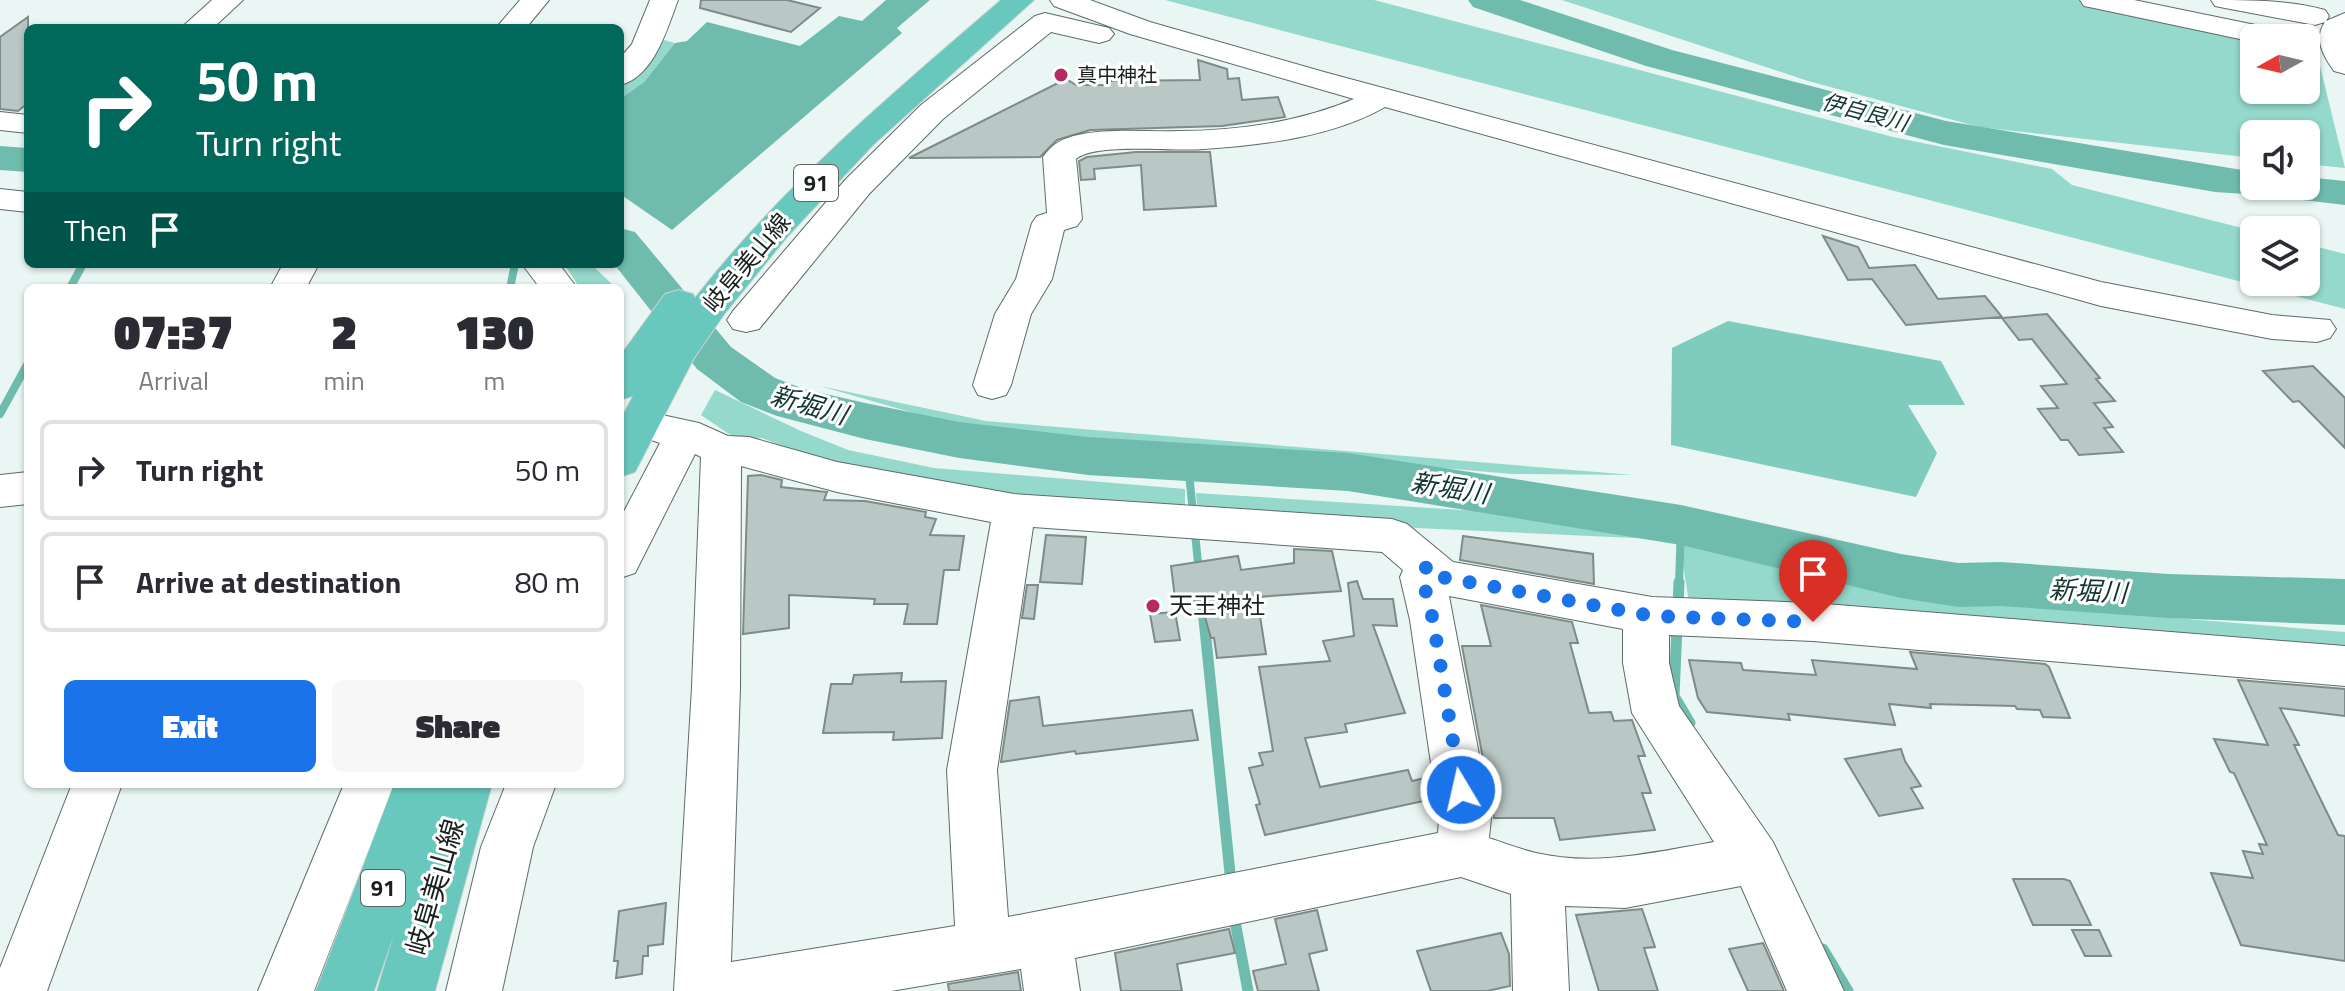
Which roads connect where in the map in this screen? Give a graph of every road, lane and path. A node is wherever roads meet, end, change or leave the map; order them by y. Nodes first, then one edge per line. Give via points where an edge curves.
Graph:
1 (229, 0) edge
2 (535, 0) edge
3 (664, 0) edge
4 (988, 0) edge
5 (1019, 0) edge
6 (1064, 0) edge
7 (1098, 0) edge
8 (2094, 0) edge
9 (2136, 0) edge
10 (2225, 0) edge
11 (2315, 9) edge
12 (2180, 18) junction
13 (200, 24) edge
14 (514, 24) edge
15 (1140, 28) junction
16 (2240, 31) edge
17 (624, 72) edge
18 (1382, 96) junction
19 (0, 121) edge
20 (24, 124) edge
21 (0, 199) edge
22 (24, 202) edge
23 (543, 268) edge
24 (556, 284) edge
25 (746, 320) dead end
26 (2331, 333) edge
27 (992, 385) dead end
28 (669, 420) edge
29 (624, 458) edge
30 (24, 488) edge
31 (0, 491) edge
32 (1014, 510) junction
33 (624, 549) edge
34 (1427, 565) junction
35 (1646, 615) junction
36 (2345, 666) edge
37 (95, 788) edge
38 (367, 788) edge
39 (419, 788) edge
40 (465, 788) edge
41 (529, 788) edge
42 (1461, 853) junction
43 (1755, 859) junction
44 (1537, 878) junction
45 (1045, 938) junction
46 (983, 948) junction
47 (19, 991) edge
48 (286, 991) edge
49 (345, 991) edge
50 (406, 991) edge
51 (474, 991) edge
52 (702, 991) edge
53 (727, 991) edge
54 (1052, 991) edge
55 (1541, 991) edge
56 (1816, 991) edge

1 - 13 street
2 - 14 street
3 - 17 street via 646,47
4 - 28 main road, 岐阜美山線 / 91 via 847,121 701,274
5 - 28 main road, 岐阜美山線 / 91 via 861,138 711,304 676,354
6 - 15 street
7 - 26 street
8 - 12 street
9 - 12 street
10 - 11 street
12 - 16 street
15 - 18 street
15 - 25 street via 1112,37 1045,22 921,123 857,187
18 - 26 street via 2101,294
18 - 27 street via 1366,108 1250,133 1189,141 1075,144 1059,157 1065,219 1049,223 1034,279 1013,314
19 - 20 street
21 - 22 street
23 - 24 street
28 - 29 main road, 岐阜美山線 / 91
28 - 32 street via 749,452 837,477
28 - 33 street
28 - 52 street via 719,474 716,687
30 - 31 street
32 - 34 street via 1392,536
32 - 46 street via 972,770
34 - 35 street via 1441,577
34 - 42 street via 1422,577 1465,818
35 - 36 street via 1813,622
35 - 43 street via 1646,663 1656,713
37 - 47 street
38 - 48 street
39 - 49 main road, 岐阜美山線 / 91
40 - 50 main road, 岐阜美山線 / 91
41 - 51 street via 507,847
42 - 44 street
42 - 45 street
43 - 44 street via 1625,883
43 - 56 street
44 - 55 street
45 - 46 street
45 - 54 street
46 - 53 street

